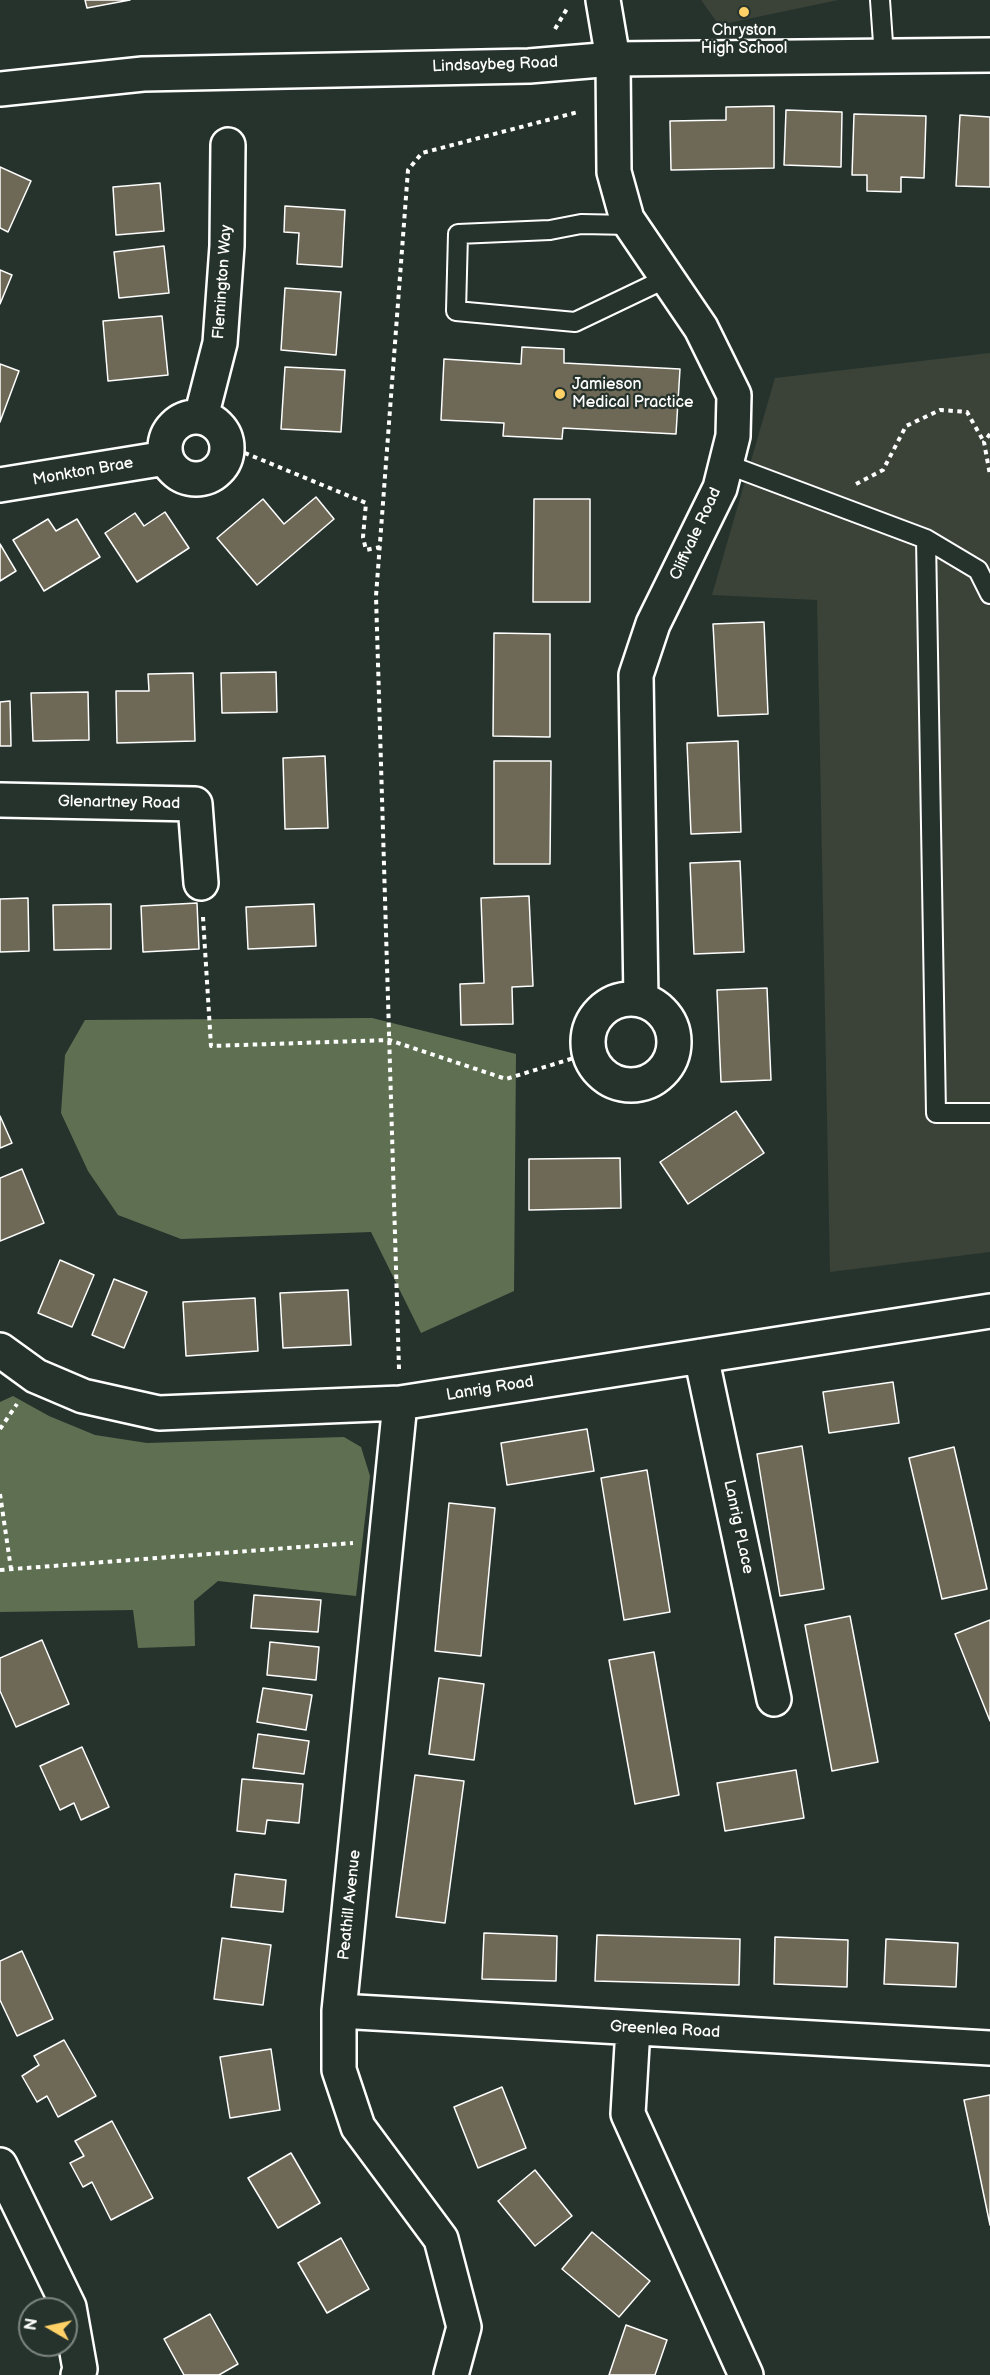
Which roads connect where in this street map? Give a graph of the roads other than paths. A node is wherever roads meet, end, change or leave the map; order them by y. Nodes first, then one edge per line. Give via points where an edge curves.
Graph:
1 (603, 0) edge
2 (880, 0) edge
3 (990, 55) edge
4 (884, 57) junction
5 (613, 58) junction
6 (0, 89) edge
7 (228, 145) dead end
8 (631, 225) junction
9 (667, 278) junction
10 (201, 417) junction
11 (166, 458) junction
12 (726, 464) junction
13 (0, 485) edge
14 (926, 539) junction
15 (990, 594) edge
16 (0, 800) edge
17 (201, 884) road end
18 (641, 1000) junction
19 (990, 1113) edge
20 (990, 1311) edge
21 (0, 1350) edge
22 (701, 1356) junction
23 (400, 1403) junction
24 (774, 1699) dead end
25 (339, 2011) junction
26 (633, 2028) junction
27 (990, 2048) edge
28 (0, 2165) edge
29 (78, 2375) edge
30 (451, 2375) edge
31 (746, 2375) edge

1 - 5 street, Cliffvale Road
2 - 4 lane
3 - 4 street, Lindsaybeg Road
4 - 5 street, Lindsaybeg Road
5 - 6 street, Lindsaybeg Road via 529,66 143,74
5 - 8 street, Cliffvale Road via 615,172
7 - 10 street, Flemington Way via 227,246 220,343
8 - 9 street, Cliffvale Road
8 - 9 lane via 581,224 550,231 458,234 456,311 575,322
9 - 12 street, Cliffvale Road via 701,328 734,395 733,436
10 - 11 street via 178,421 171,429 166,438
10 - 11 street via 212,420 222,430 228,446 223,464 206,478 185,477
11 - 13 street, Monkton Brae
12 - 14 lane
12 - 18 street, Cliffvale Road via 720,488 653,624 636,675
14 - 15 lane via 978,570
14 - 19 lane via 936,1113
16 - 17 street, Glenartney Road via 195,804
18 - 18 street via 612,1003 591,1024 588,1039 596,1067 620,1083 641,1083 659,1074 673,1052 674,1038 664,1013
20 - 22 street, Lanrig Road
21 - 23 street, Lanrig Road via 36,1376 83,1396 159,1413
22 - 23 street, Lanrig Road
22 - 24 street, Lanrig PLace
23 - 25 street, Peathill Avenue
25 - 26 street, Greenlea Road
25 - 30 street, Peathill Avenue via 339,2070 358,2127 441,2239 464,2327
26 - 27 street, Greenlea Road
26 - 31 street via 628,2114
28 - 29 street via 69,2307

